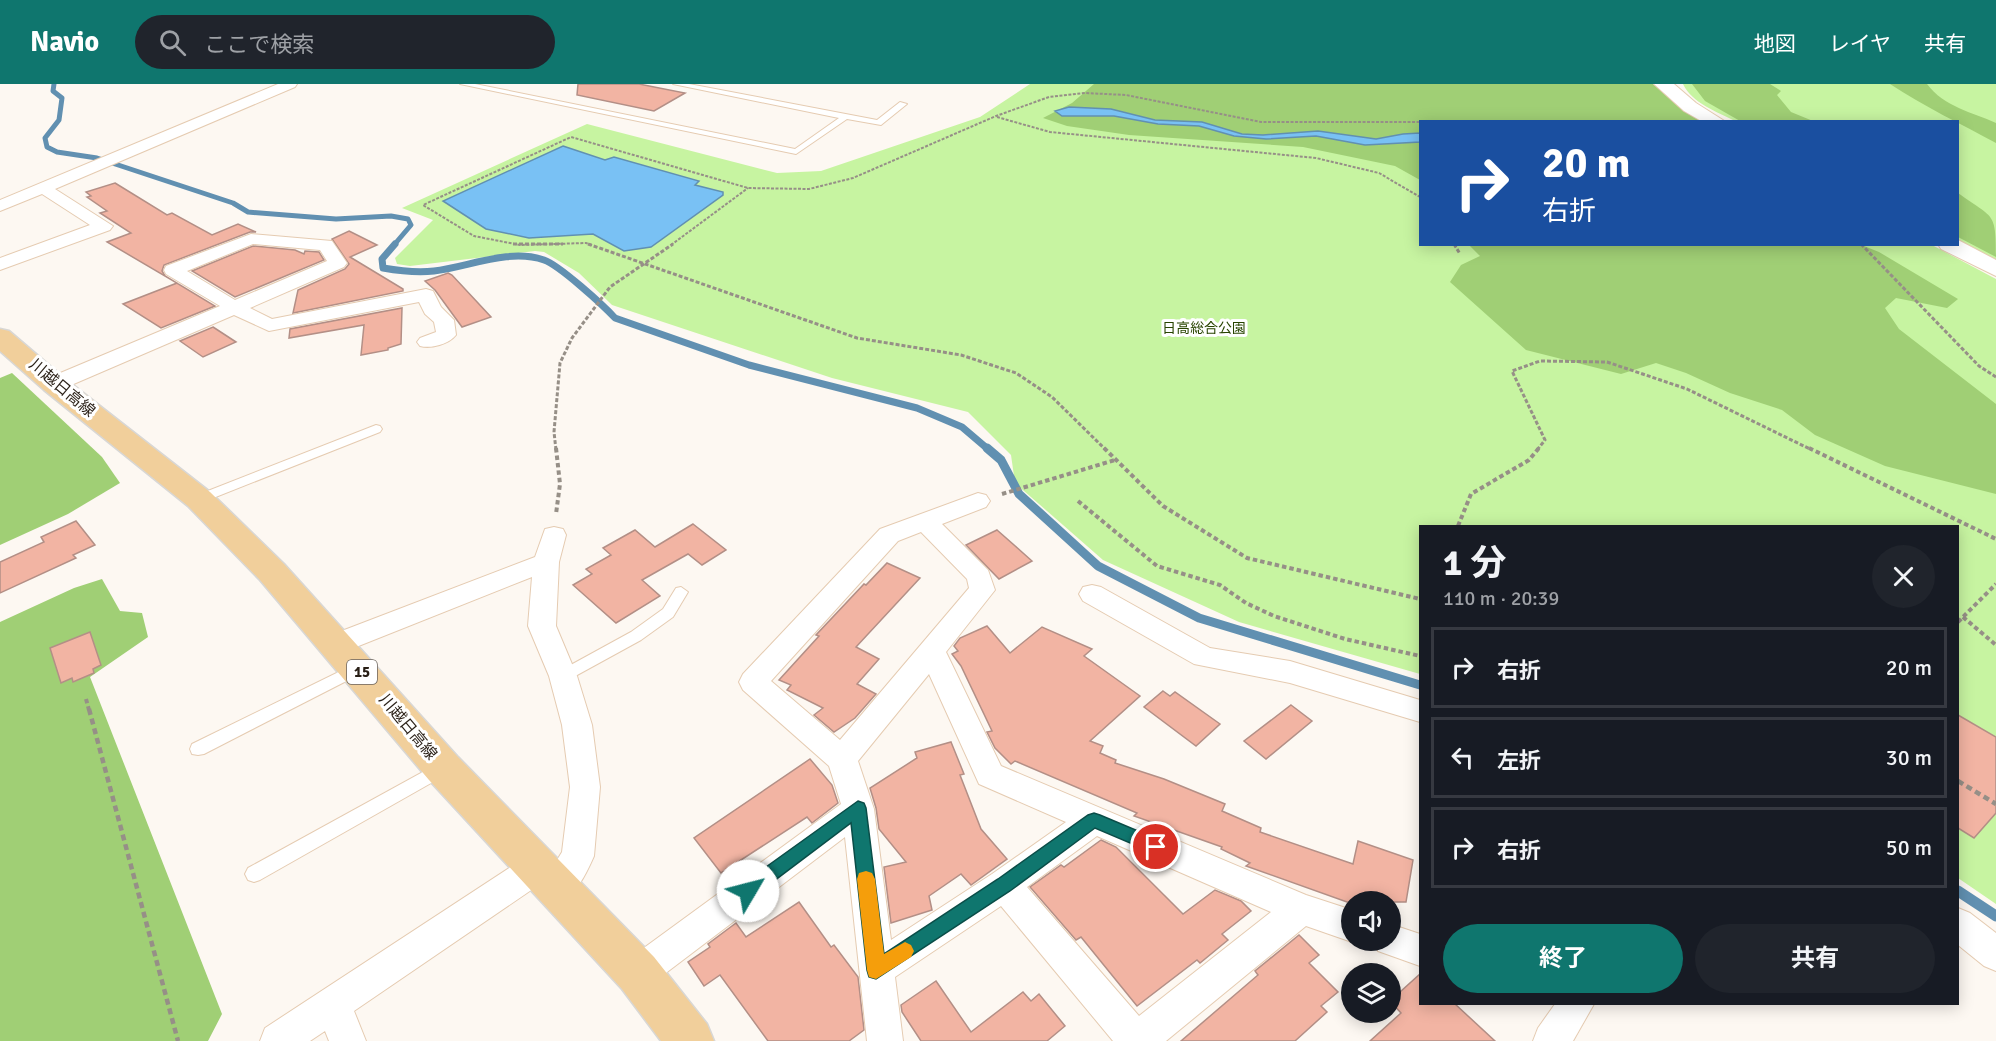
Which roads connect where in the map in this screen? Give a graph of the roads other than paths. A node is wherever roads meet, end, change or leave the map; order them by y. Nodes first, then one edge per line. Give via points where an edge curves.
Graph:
1 (290, 84) edge
2 (464, 84) edge
3 (521, 84) edge
4 (677, 84) edge
5 (1663, 84) edge
6 (504, 93) junction
7 (903, 104) dead end
8 (846, 117) junction
9 (1713, 120) edge
10 (43, 188) junction
11 (0, 206) edge
12 (1953, 246) edge
13 (0, 264) edge
14 (1996, 269) edge
15 (234, 307) junction
16 (0, 337) edge
17 (427, 342) dead end
18 (54, 384) junction
19 (376, 429) dead end
20 (199, 499) junction
21 (978, 501) road end
22 (924, 521) junction
23 (681, 592) dead end
24 (1092, 594) dead end
25 (932, 651) junction
26 (347, 656) junction
27 (563, 676) junction
28 (1419, 711) edge
29 (198, 749) dead end
30 (842, 759) junction
31 (443, 768) junction
32 (858, 808) junction
33 (1094, 820) junction
34 (254, 874) dead end
35 (547, 878) junction
36 (1004, 885) junction
37 (1301, 909) junction
38 (1341, 922) edge
39 (1959, 925) edge
40 (1401, 944) edge
41 (1419, 950) edge
42 (1996, 954) edge
43 (876, 970) junction
44 (638, 973) junction
45 (1575, 1005) edge
46 (333, 1006) junction
47 (683, 1039) edge
48 (278, 1041) edge
49 (348, 1041) edge
50 (885, 1041) edge
51 (1551, 1041) edge

1 - 10 street
2 - 6 lane
3 - 6 lane
4 - 8 lane
5 - 9 street via 1690,107
6 - 8 lane via 796,153
7 - 8 lane via 878,123
10 - 11 street
10 - 13 street via 104,226
12 - 14 street
15 - 15 street via 327,267 338,263 326,245 251,239 173,270
15 - 17 street via 269,325 426,295 432,310 444,321 447,335
15 - 18 street
16 - 18 main road, 川越日高線 / 15
18 - 20 main road, 川越日高線 / 15
19 - 20 lane
20 - 26 main road, 川越日高線 / 15 via 272,572
21 - 22 street
22 - 25 street via 979,576 982,590
22 - 30 street via 889,535 753,682
23 - 27 lane via 668,613 636,636
24 - 28 street via 1204,657 1290,672
25 - 30 street
25 - 33 street via 990,775
26 - 27 street via 550,549 542,626
26 - 29 lane
26 - 31 main road, 川越日高線 / 15
27 - 35 street via 578,725 585,787 579,856
30 - 32 street
31 - 34 lane
31 - 35 main road, 川越日高線 / 15
32 - 43 street
32 - 44 street
33 - 36 street
33 - 37 street
35 - 44 main road, 川越日高線 / 15
35 - 46 street
36 - 37 street via 1137,1041
36 - 43 street
37 - 38 street
39 - 42 street
40 - 41 street
43 - 50 street
44 - 47 main road, 川越日高線 / 15
45 - 51 street
46 - 48 street
46 - 49 street

